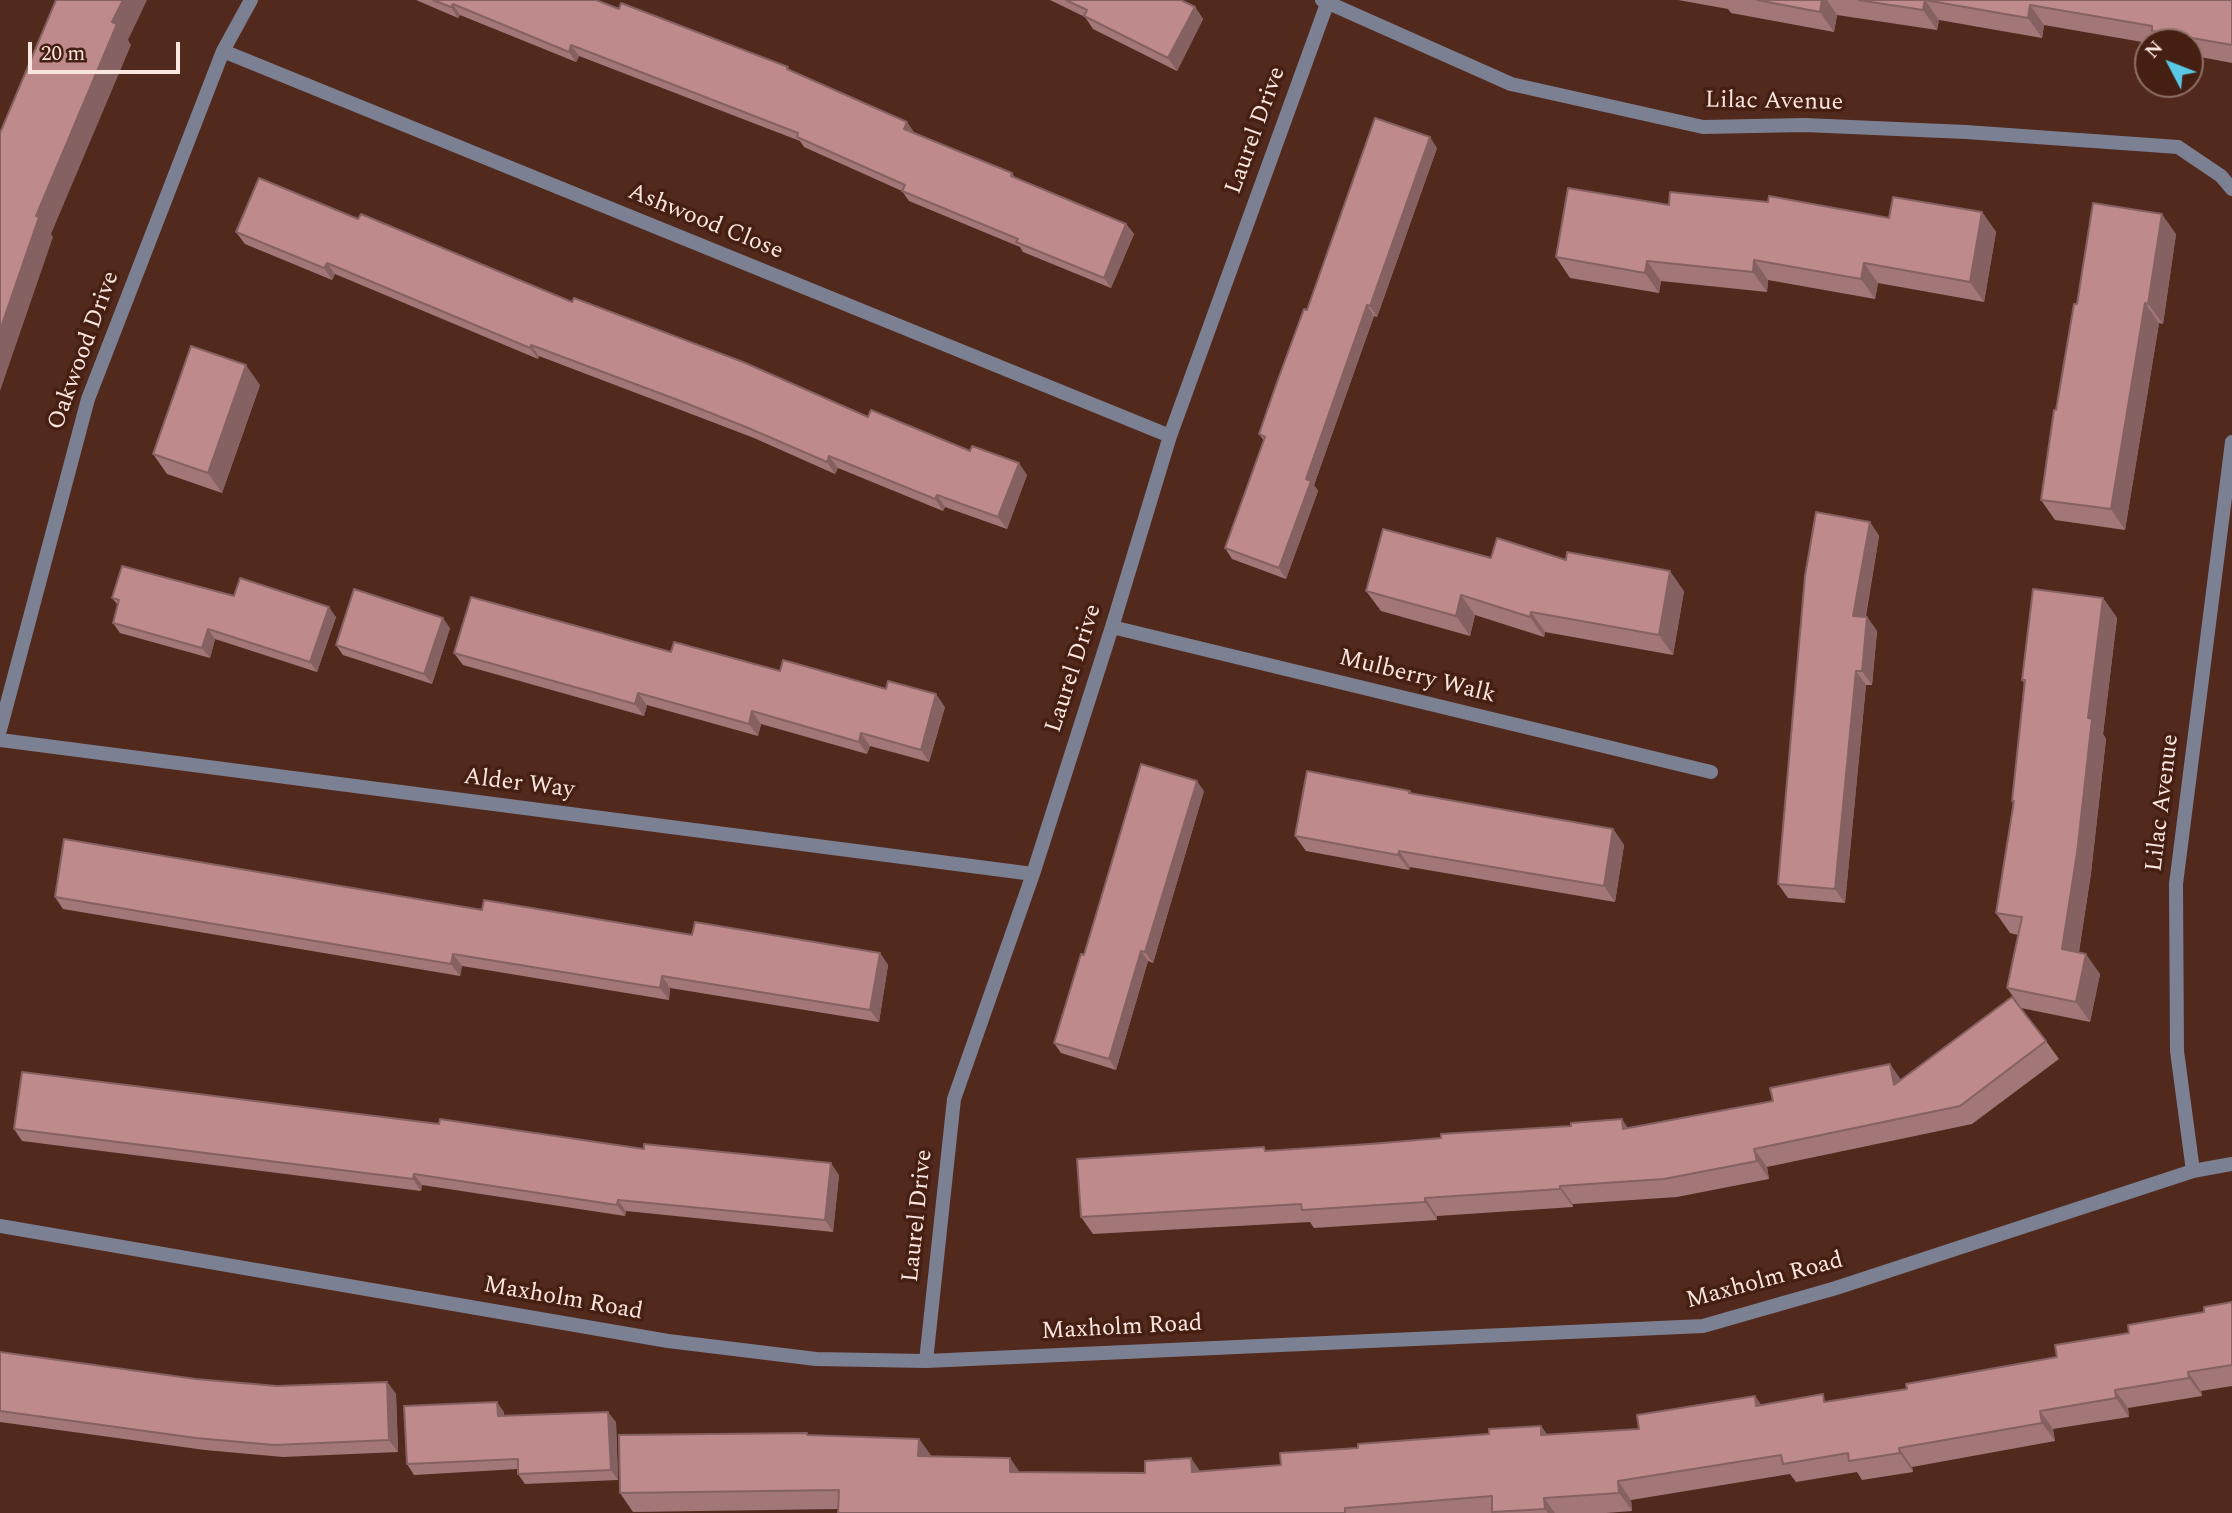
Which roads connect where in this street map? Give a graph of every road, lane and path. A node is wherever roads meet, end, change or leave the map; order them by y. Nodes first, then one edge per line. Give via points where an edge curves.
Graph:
1 (251, 0) edge
2 (1325, 2) edge
3 (223, 51) junction
4 (2232, 189) edge
5 (1170, 436) junction
6 (2232, 442) edge
7 (1112, 627) junction
8 (0, 730) edge
9 (0, 740) edge
10 (1711, 772) dead end
11 (1033, 874) junction
12 (2232, 1164) edge
13 (2193, 1171) junction
14 (0, 1226) edge
15 (926, 1361) junction

1 - 3 street, Oakwood Drive
2 - 4 street, Lilac Avenue via 1511,84 1703,127 1966,132 2178,147 2221,176
2 - 5 street, Laurel Drive
3 - 5 street, Ashwood Close
3 - 8 street, Oakwood Drive via 88,399
5 - 7 street, Laurel Drive
6 - 13 street, Lilac Avenue via 2176,884 2178,1051
7 - 10 street, Mulberry Walk
7 - 11 street, Laurel Drive
9 - 11 street, Alder Way
11 - 15 street, Laurel Drive via 954,1099
12 - 13 street, Maxholm Road
13 - 15 street, Maxholm Road via 1836,1288 1703,1326
14 - 15 street, Maxholm Road via 668,1341 816,1359

